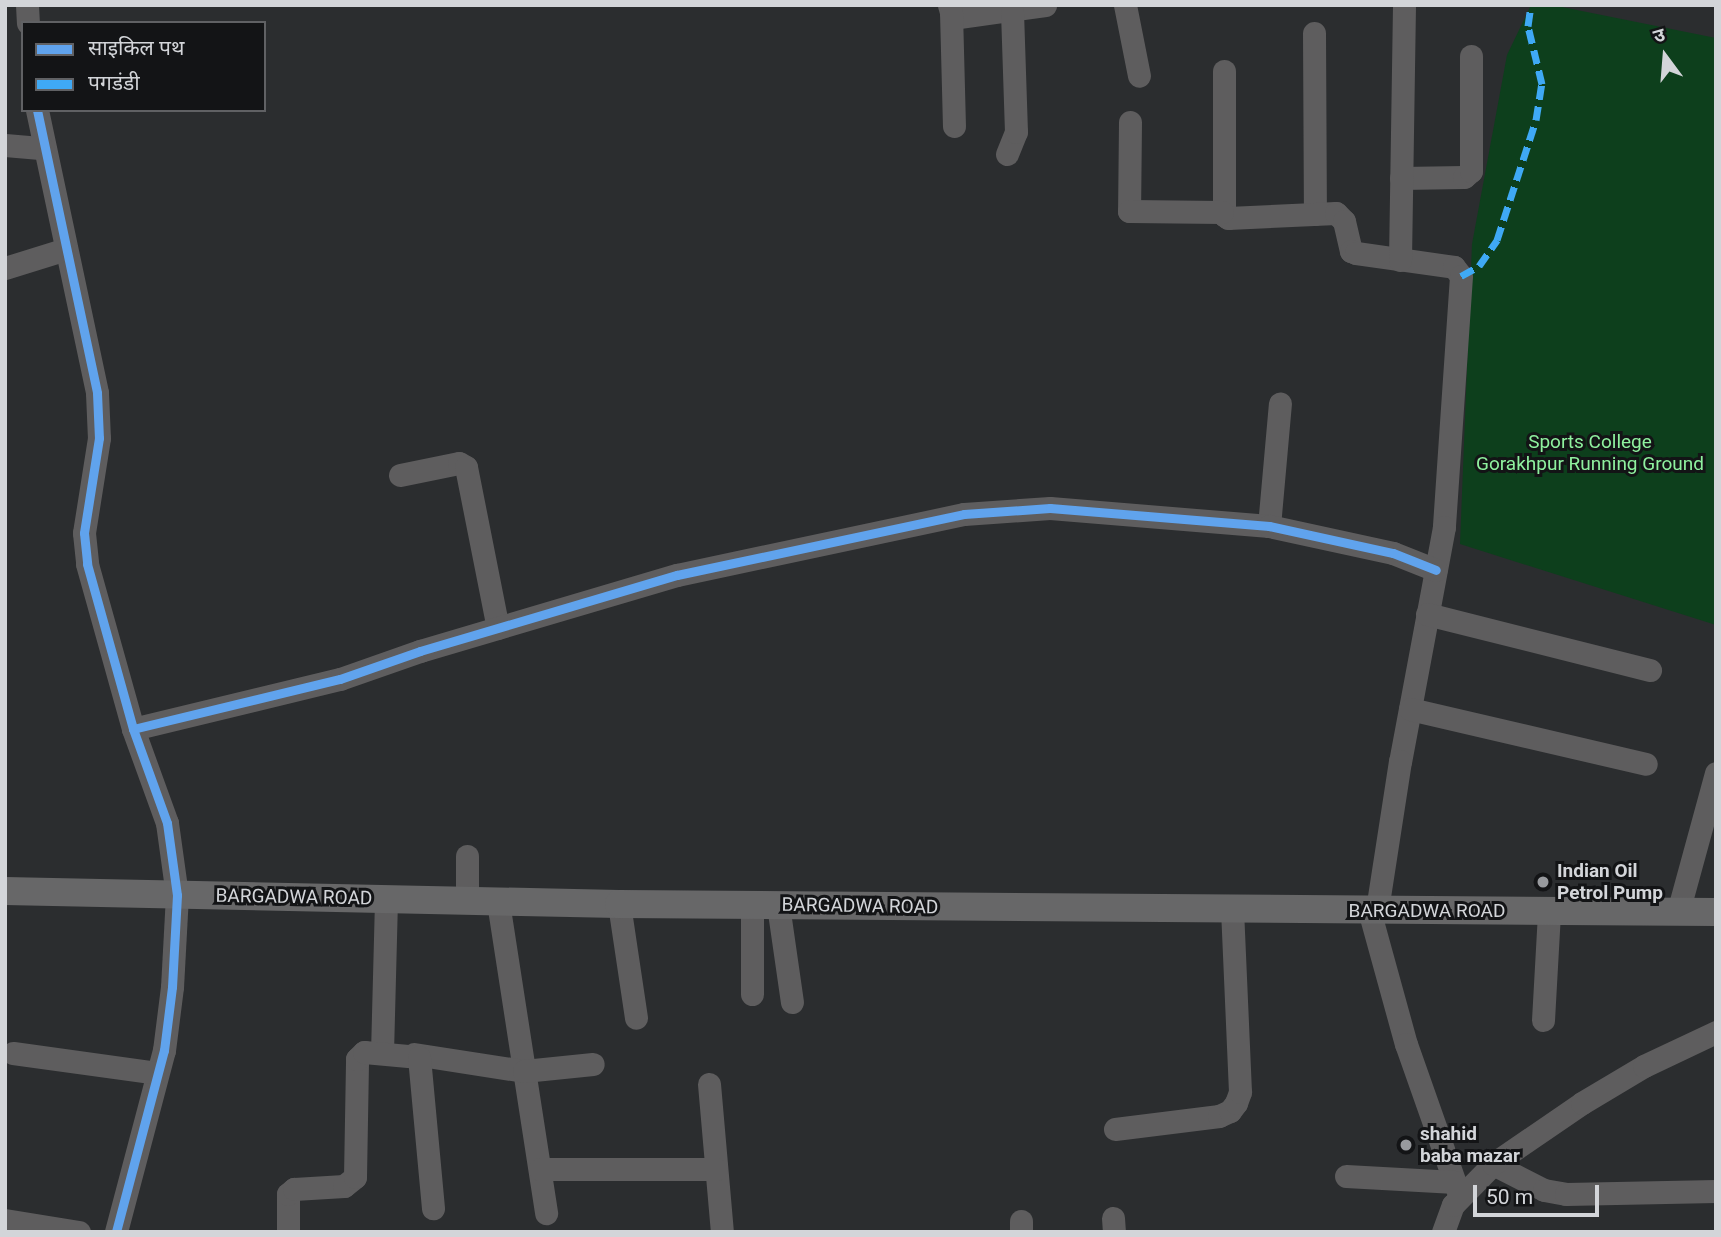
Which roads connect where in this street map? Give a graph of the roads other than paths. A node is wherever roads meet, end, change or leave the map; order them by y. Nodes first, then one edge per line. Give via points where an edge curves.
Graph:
1 (1045, 5) edge
2 (1125, 5) edge
3 (1404, 7) dead end
4 (950, 9) edge
5 (1010, 10) edge
6 (1314, 33) dead end
7 (1471, 56) dead end
8 (1224, 71) dead end
9 (1139, 76) dead end
10 (37, 112) edge
11 (1130, 122) dead end
12 (954, 126) dead end
13 (5, 145) edge
14 (43, 148) junction
15 (1007, 154) dead end
16 (1401, 178) junction
17 (1222, 212) junction
18 (1315, 214) junction
19 (66, 249) junction
20 (1400, 260) junction
21 (5, 268) edge
22 (1280, 403) dead end
23 (400, 475) dead end
24 (1269, 526) junction
25 (1436, 570) junction
26 (1427, 614) junction
27 (498, 628) junction
28 (1650, 670) dead end
29 (1410, 709) junction
30 (133, 729) junction
31 (1646, 764) dead end
32 (1716, 774) edge
33 (467, 856) dead end
34 (5, 891) edge
35 (177, 895) junction
36 (386, 899) junction
37 (467, 901) junction
38 (498, 901) junction
39 (620, 904) junction
40 (765, 905) junction
41 (1232, 909) junction
42 (1373, 910) junction
43 (1549, 911) junction
44 (1678, 912) junction
45 (1716, 912) edge
46 (751, 994) dead end
47 (792, 1002) dead end
48 (636, 1018) dead end
49 (1543, 1020) dead end
50 (1716, 1032) edge
51 (13, 1053) dead end
52 (382, 1053) junction
53 (414, 1054) junction
54 (593, 1064) dead end
55 (524, 1071) junction
56 (157, 1073) junction
57 (709, 1084) dead end
58 (1115, 1129) dead end
59 (716, 1168) junction
60 (540, 1169) junction
61 (1509, 1173) junction
62 (1346, 1176) dead end
63 (1457, 1189) junction
64 (1716, 1191) edge
65 (433, 1208) dead end
66 (546, 1213) dead end
67 (5, 1220) edge
68 (79, 1232) edge
69 (116, 1232) edge
70 (288, 1232) edge
71 (722, 1232) edge
72 (1443, 1232) edge

1 - 5 street
2 - 9 street
3 - 16 street
4 - 5 street via 959,17
4 - 12 street
5 - 15 street via 1016,132
6 - 18 street
7 - 16 street via 1471,171 1464,177
8 - 17 street
10 - 14 street
11 - 17 street via 1129,211
13 - 14 street
14 - 19 street
16 - 20 street
17 - 18 street via 1228,218
18 - 20 street via 1341,216 1351,251
19 - 21 street
19 - 30 street via 99,414 85,551
20 - 25 street via 1454,267 1461,276 1445,514
22 - 24 street
23 - 27 street via 458,463 466,467
24 - 25 street via 1393,553
24 - 27 street via 1050,508 964,514 677,575
25 - 26 street
26 - 28 street
26 - 29 street
27 - 30 street via 340,679
29 - 31 street
29 - 42 street
30 - 35 street via 167,823
32 - 44 street
33 - 37 street
34 - 35 main road, BARGADWA ROAD
35 - 36 main road, BARGADWA ROAD
35 - 56 street via 169,1018
36 - 37 main road, BARGADWA ROAD
36 - 52 street
37 - 38 main road, BARGADWA ROAD
38 - 39 main road, BARGADWA ROAD
38 - 55 street
39 - 40 main road, BARGADWA ROAD
39 - 48 street
40 - 41 main road, BARGADWA ROAD
40 - 46 street
40 - 47 street
41 - 42 main road, BARGADWA ROAD
41 - 58 street via 1240,1092 1236,1103 1219,1116
42 - 43 main road, BARGADWA ROAD
42 - 63 street via 1406,1044
43 - 44 main road, BARGADWA ROAD
43 - 49 street
44 - 45 main road, BARGADWA ROAD
50 - 61 street via 1644,1066 1582,1103
51 - 56 street
52 - 53 street
52 - 70 street via 364,1052 357,1059 355,1177 344,1186 293,1189 288,1194
53 - 55 street
53 - 65 street via 421,1062
54 - 55 street
55 - 60 street
56 - 69 street
57 - 59 street
59 - 60 street
59 - 71 street
60 - 66 street
61 - 63 street
61 - 64 street via 1566,1195
62 - 63 street
63 - 72 street
67 - 68 street

